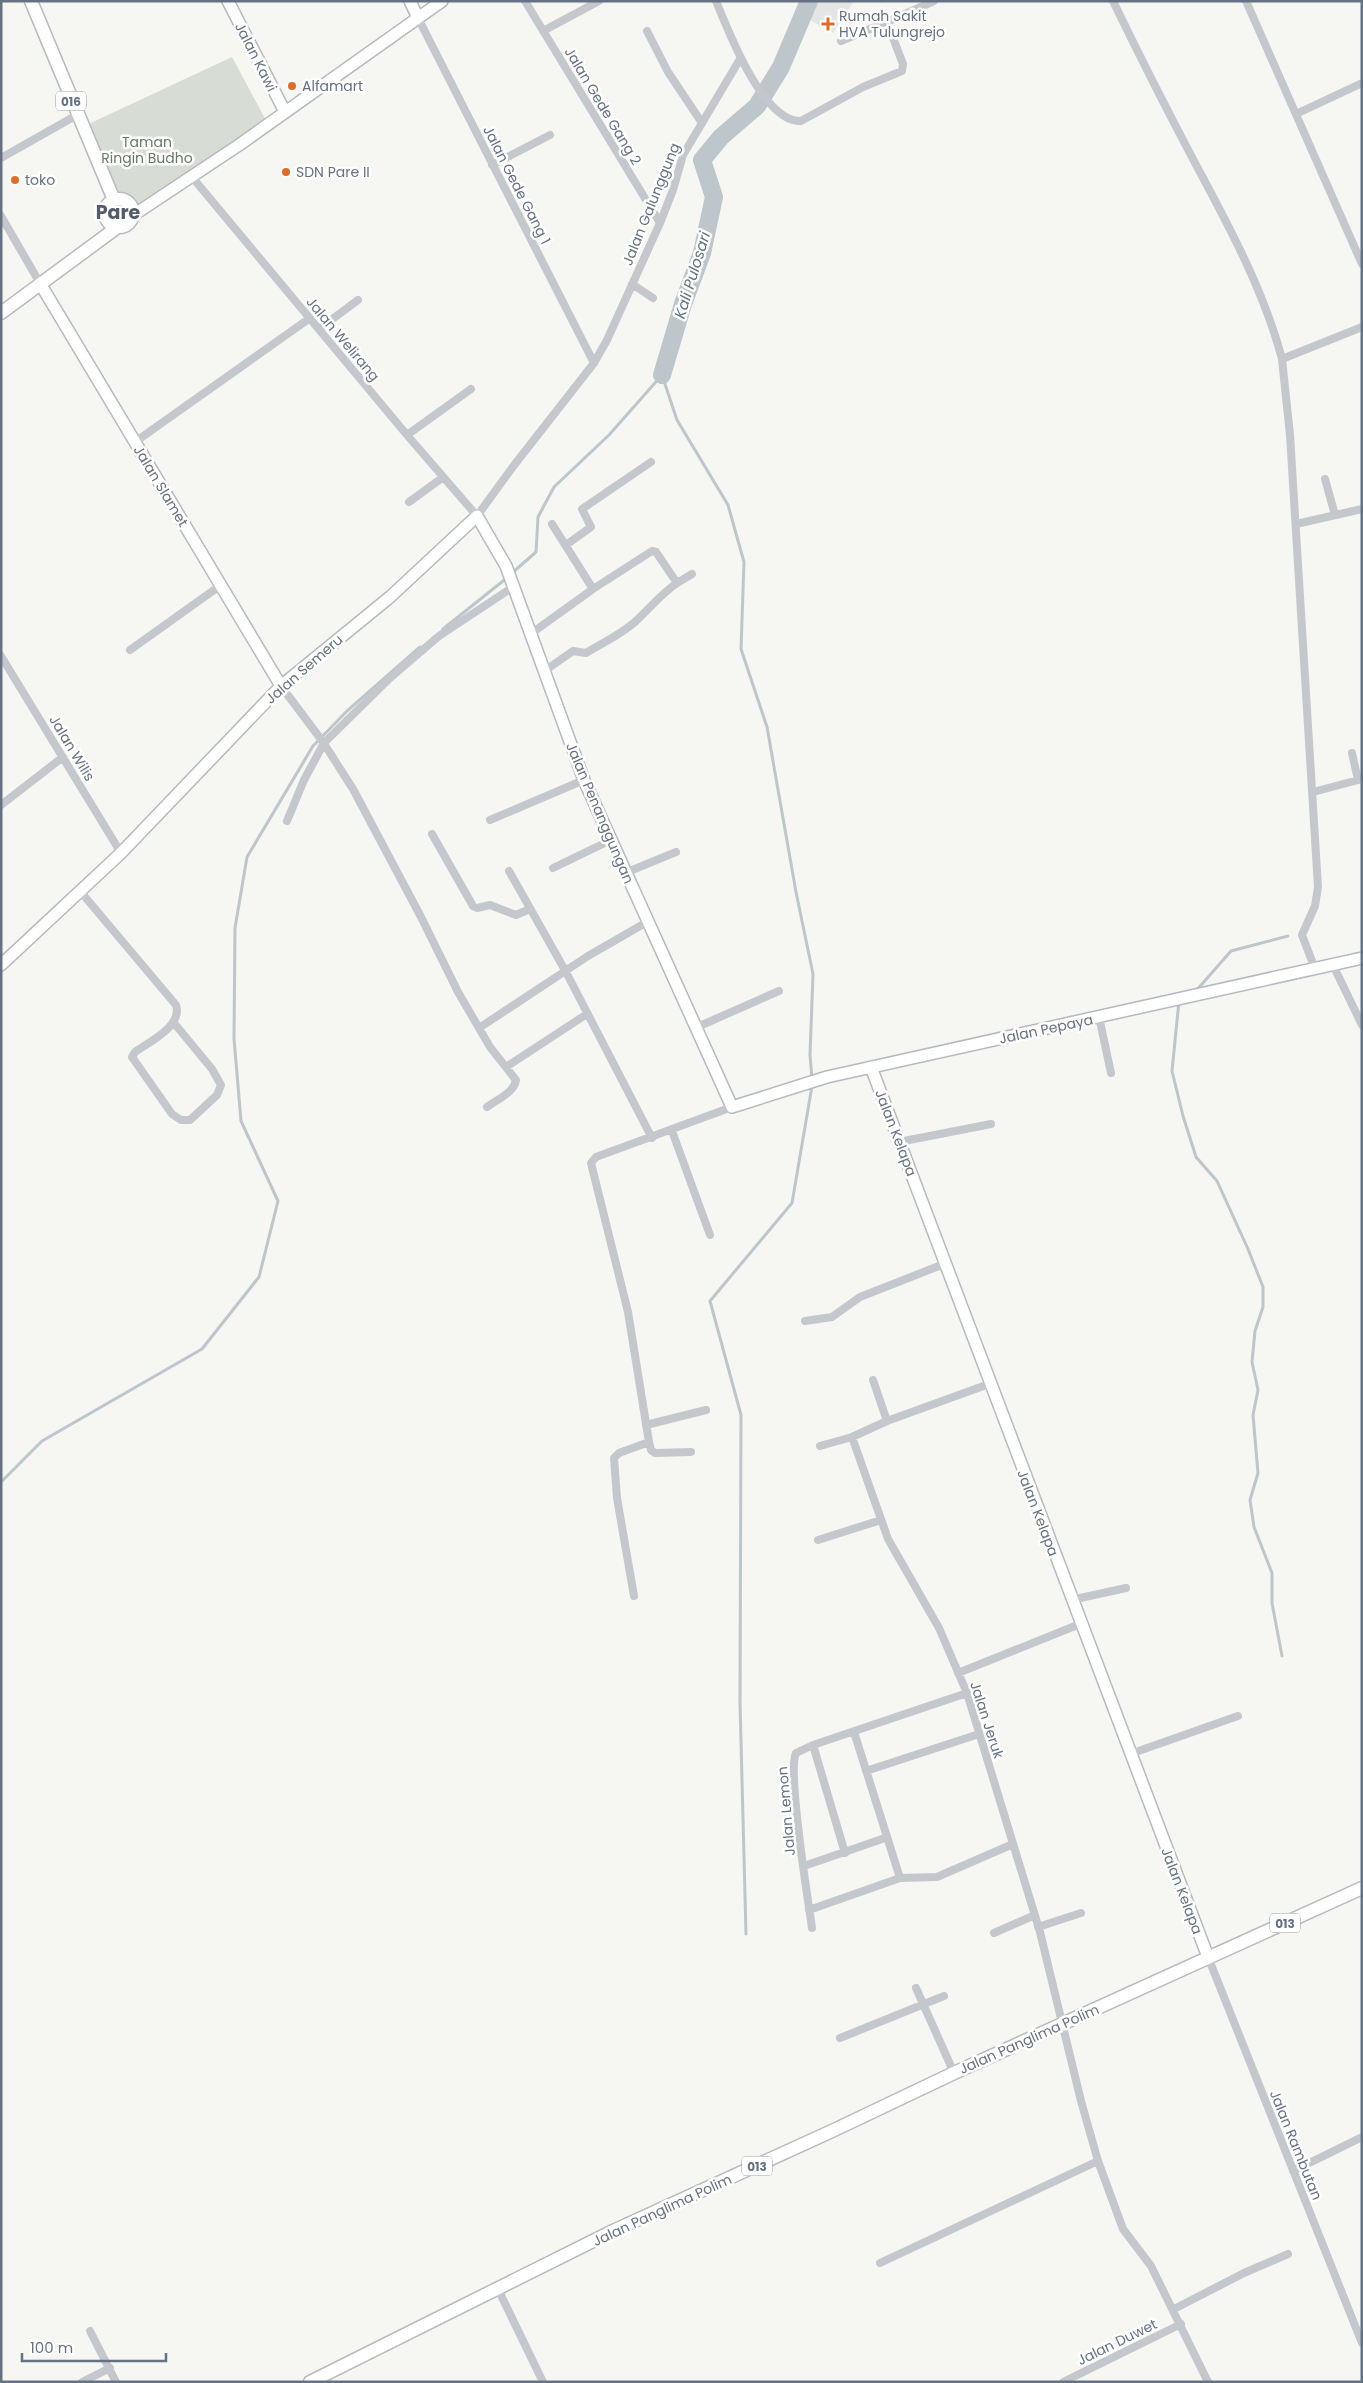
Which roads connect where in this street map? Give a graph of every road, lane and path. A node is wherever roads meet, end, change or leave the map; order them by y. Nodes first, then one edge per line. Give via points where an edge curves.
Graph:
1 (31, 1) edge
2 (228, 1) edge
3 (410, 1) edge
4 (442, 1) edge
5 (525, 1) edge
6 (599, 1) edge
7 (716, 1) edge
8 (934, 1) edge
9 (1113, 1) edge
10 (1246, 1) edge
11 (418, 18) junction
12 (887, 22) junction
13 (543, 31) junction
14 (647, 31) dead end
15 (841, 40) dead end
16 (740, 59) junction
17 (1362, 82) edge
18 (285, 112) junction
19 (1296, 114) junction
20 (77, 115) junction
21 (702, 123) junction
22 (550, 135) dead end
23 (1, 158) edge
24 (492, 164) junction
25 (192, 177) junction
26 (114, 200) junction
27 (1, 216) edge
28 (132, 216) junction
29 (660, 223) junction
30 (119, 226) junction
31 (1362, 264) edge
32 (632, 284) junction
33 (42, 285) junction
34 (653, 298) dead end
35 (358, 300) dead end
36 (1, 313) edge
37 (310, 318) junction
38 (1362, 327) edge
39 (319, 329) junction
40 (1282, 359) junction
41 (594, 363) junction
42 (471, 390) dead end
43 (407, 435) junction
44 (135, 442) junction
45 (651, 462) dead end
46 (442, 478) junction
47 (1325, 479) dead end
48 (410, 502) dead end
49 (1362, 509) edge
50 (1335, 515) junction
51 (477, 516) junction
52 (552, 524) dead end
53 (1296, 524) junction
54 (566, 545) junction
55 (692, 574) dead end
56 (677, 583) junction
57 (221, 585) junction
58 (512, 585) junction
59 (593, 589) junction
60 (529, 635) junction
61 (130, 650) dead end
62 (1, 656) edge
63 (543, 672) junction
64 (281, 686) junction
65 (324, 743) junction
66 (1352, 752) dead end
67 (63, 757) junction
68 (584, 780) junction
69 (1360, 780) edge
70 (1313, 792) junction
71 (1, 805) edge
72 (490, 820) dead end
73 (286, 821) dead end
74 (432, 834) dead end
75 (610, 840) junction
76 (676, 852) dead end
77 (122, 853) junction
78 (554, 868) dead end
79 (509, 871) dead end
80 (625, 873) junction
81 (80, 891) junction
82 (530, 909) junction
83 (647, 922) junction
84 (1362, 958) edge
85 (1, 965) edge
86 (1334, 965) junction
87 (1315, 969) junction
88 (566, 972) junction
89 (779, 991) dead end
90 (587, 1014) junction
91 (1099, 1017) junction
92 (174, 1023) junction
93 (1362, 1025) edge
94 (479, 1028) junction
95 (695, 1028) junction
96 (506, 1067) junction
97 (871, 1067) junction
98 (1111, 1073) dead end
99 (487, 1107) dead end
100 (732, 1107) junction
101 (991, 1124) dead end
102 (672, 1131) junction
103 (652, 1138) junction
104 (899, 1142) junction
105 (710, 1235) dead end
106 (944, 1264) junction
107 (805, 1321) dead end
108 (873, 1380) dead end
109 (989, 1384) junction
110 (706, 1410) dead end
111 (887, 1422) junction
112 (646, 1425) junction
113 (852, 1437) junction
114 (649, 1442) junction
115 (820, 1446) dead end
116 (690, 1452) dead end
117 (881, 1520) junction
118 (818, 1540) dead end
119 (1126, 1588) dead end
120 (634, 1596) dead end
121 (1072, 1600) junction
122 (1080, 1624) junction
123 (958, 1673) junction
124 (967, 1693) junction
125 (1238, 1716) dead end
126 (854, 1732) junction
127 (980, 1734) junction
128 (813, 1745) junction
129 (1130, 1754) junction
130 (866, 1771) junction
131 (886, 1838) junction
132 (1013, 1844) junction
133 (844, 1853) junction
134 (804, 1866) junction
135 (900, 1878) junction
136 (1362, 1888) edge
137 (809, 1910) junction
138 (1081, 1913) dead end
139 (1035, 1915) junction
140 (1038, 1927) junction
141 (812, 1928) dead end
142 (994, 1933) dead end
143 (1208, 1957) junction
144 (916, 1988) dead end
145 (944, 1996) dead end
146 (923, 2003) junction
147 (1064, 2023) junction
148 (840, 2038) dead end
149 (954, 2073) junction
150 (1362, 2138) edge
151 (1098, 2161) junction
152 (1290, 2164) junction
153 (1288, 2254) dead end
154 (880, 2263) dead end
155 (497, 2287) junction
156 (1174, 2309) junction
157 (1181, 2324) junction
158 (90, 2330) dead end
159 (1362, 2343) edge
160 (110, 2368) junction
161 (82, 2382) edge
162 (116, 2382) edge
163 (310, 2382) edge
164 (543, 2382) edge
165 (1063, 2382) edge
166 (1208, 2382) edge

1 - 20 main road, 016
2 - 18 street, Jalan Kawi
3 - 11 street
4 - 11 street
5 - 13 street, Jalan Gede Gang 2
6 - 13 street
7 - 16 street
8 - 12 street
9 - 40 street via 1238,242 1273,327
10 - 19 street
11 - 18 street
11 - 24 street, Jalan Gede Gang 1
12 - 15 street
12 - 16 street via 904,69 801,121 791,120 774,106
13 - 29 street, Jalan Gede Gang 2
14 - 21 street via 668,72
16 - 21 street, Jalan Galunggung
17 - 19 street
18 - 25 street
19 - 31 street
20 - 23 street
20 - 26 main road, 016
21 - 29 street, Jalan Galunggung via 683,156
22 - 24 street
24 - 41 street, Jalan Gede Gang 1
25 - 28 street
25 - 37 street, Jalan Welirang
26 - 28 main road via 129,203
26 - 30 main road via 106,207 106,217 111,224
27 - 33 street
28 - 30 main road via 127,224
29 - 32 street, Jalan Galunggung
30 - 33 main road
32 - 34 street
32 - 41 street, Jalan Galunggung
33 - 36 main road
33 - 44 street, Jalan Slamet
35 - 39 street
37 - 39 street, Jalan Welirang
37 - 44 street
38 - 40 street
39 - 43 street, Jalan Welirang
40 - 53 street
41 - 51 street, Jalan Semeru
42 - 43 street
43 - 46 street, Jalan Welirang
44 - 57 street, Jalan Slamet
45 - 54 street via 582,510 590,527
46 - 48 street
46 - 51 street, Jalan Welirang
47 - 50 street
49 - 50 street
50 - 53 street
51 - 58 street, Jalan Penanggungan via 506,566
51 - 64 street, Jalan Semeru via 390,597
52 - 54 street
53 - 70 street
54 - 59 street
55 - 56 street
56 - 59 street via 656,552 652,551
56 - 63 street via 619,633 586,653 573,651
57 - 61 street
57 - 64 street, Jalan Slamet
58 - 60 street, Jalan Penanggungan
58 - 65 street via 439,636 390,678
59 - 60 street
60 - 63 street, Jalan Penanggungan
62 - 67 street, Jalan Wilis
63 - 68 street, Jalan Penanggungan
64 - 65 street
64 - 77 street, Jalan Semeru
65 - 73 street
65 - 94 street via 367,815
66 - 69 street
67 - 71 street
67 - 77 street, Jalan Wilis
68 - 72 street
68 - 75 street, Jalan Penanggungan
69 - 70 street
70 - 87 street via 1318,892 1302,935
74 - 82 street via 473,906 490,905 516,915
75 - 78 street
75 - 80 street, Jalan Penanggungan
76 - 80 street
77 - 81 street, Jalan Semeru
79 - 82 street
80 - 83 street, Jalan Penanggungan
81 - 85 street, Jalan Semeru
81 - 92 street via 176,1005 178,1014
82 - 88 street
83 - 88 street
83 - 95 street, Jalan Penanggungan
84 - 86 street, Jalan Pepaya
86 - 87 street, Jalan Pepaya
86 - 93 street
87 - 91 street, Jalan Pepaya
88 - 90 street
88 - 94 street
89 - 95 street
90 - 96 street
90 - 103 street
91 - 97 street, Jalan Pepaya
91 - 98 street
92 - 92 street via 134,1052 132,1057 172,1114 181,1120 190,1120 217,1095 221,1085
94 - 96 street
95 - 100 street, Jalan Penanggungan
96 - 99 street via 516,1080 516,1086
97 - 100 street, Jalan Pepaya via 826,1077
97 - 104 street, Jalan Kelapa
100 - 102 street
101 - 104 street
102 - 103 street
102 - 105 street
103 - 112 street via 596,1157 590,1166 628,1312
104 - 106 street, Jalan Kelapa
106 - 107 street via 860,1297 832,1317
106 - 109 street, Jalan Kelapa
108 - 111 street
109 - 111 street
109 - 121 street, Jalan Kelapa
110 - 112 street
111 - 113 street
112 - 114 street
113 - 115 street
113 - 117 street, Jalan Jeruk
114 - 116 street via 655,1453
114 - 120 street via 614,1458 617,1498
117 - 118 street
117 - 123 street, Jalan Jeruk via 900,1561 939,1628
119 - 121 street
121 - 122 street, Jalan Kelapa
122 - 123 street
122 - 129 street, Jalan Kelapa
123 - 124 street, Jalan Jeruk
124 - 126 street, Jalan Lemon
124 - 127 street, Jalan Jeruk
125 - 129 street
126 - 128 street, Jalan Lemon
126 - 130 street
127 - 130 street
127 - 132 street, Jalan Jeruk
128 - 133 street
128 - 134 street, Jalan Lemon via 799,1750 794,1758
129 - 143 street, Jalan Kelapa
130 - 131 street
131 - 133 street
131 - 135 street
132 - 135 street via 937,1877
132 - 139 street, Jalan Jeruk
133 - 134 street
134 - 137 street, Jalan Lemon
135 - 137 street
136 - 143 main road, 013
137 - 141 street, Jalan Lemon
138 - 140 street
139 - 140 street, Jalan Jeruk
139 - 142 street
140 - 147 street, Jalan Jeruk
143 - 147 main road, Jalan Panglima Polim / 013
143 - 152 street, Jalan Rambutan
144 - 146 street
145 - 146 street
146 - 148 street
146 - 149 street
147 - 149 main road, Jalan Panglima Polim / 013
147 - 151 street, Jalan Jeruk
149 - 155 main road, Jalan Panglima Polim / 013
150 - 152 street
151 - 154 street
151 - 156 street, Jalan Jeruk via 1123,2229 1151,2266
152 - 159 street, Jalan Rambutan
153 - 156 street
155 - 163 main road, Jalan Panglima Polim / 013
155 - 164 street
156 - 157 street, Jalan Jeruk
157 - 165 street, Jalan Duwet
157 - 166 street, Jalan Jeruk
158 - 160 street
160 - 161 street
160 - 162 street

